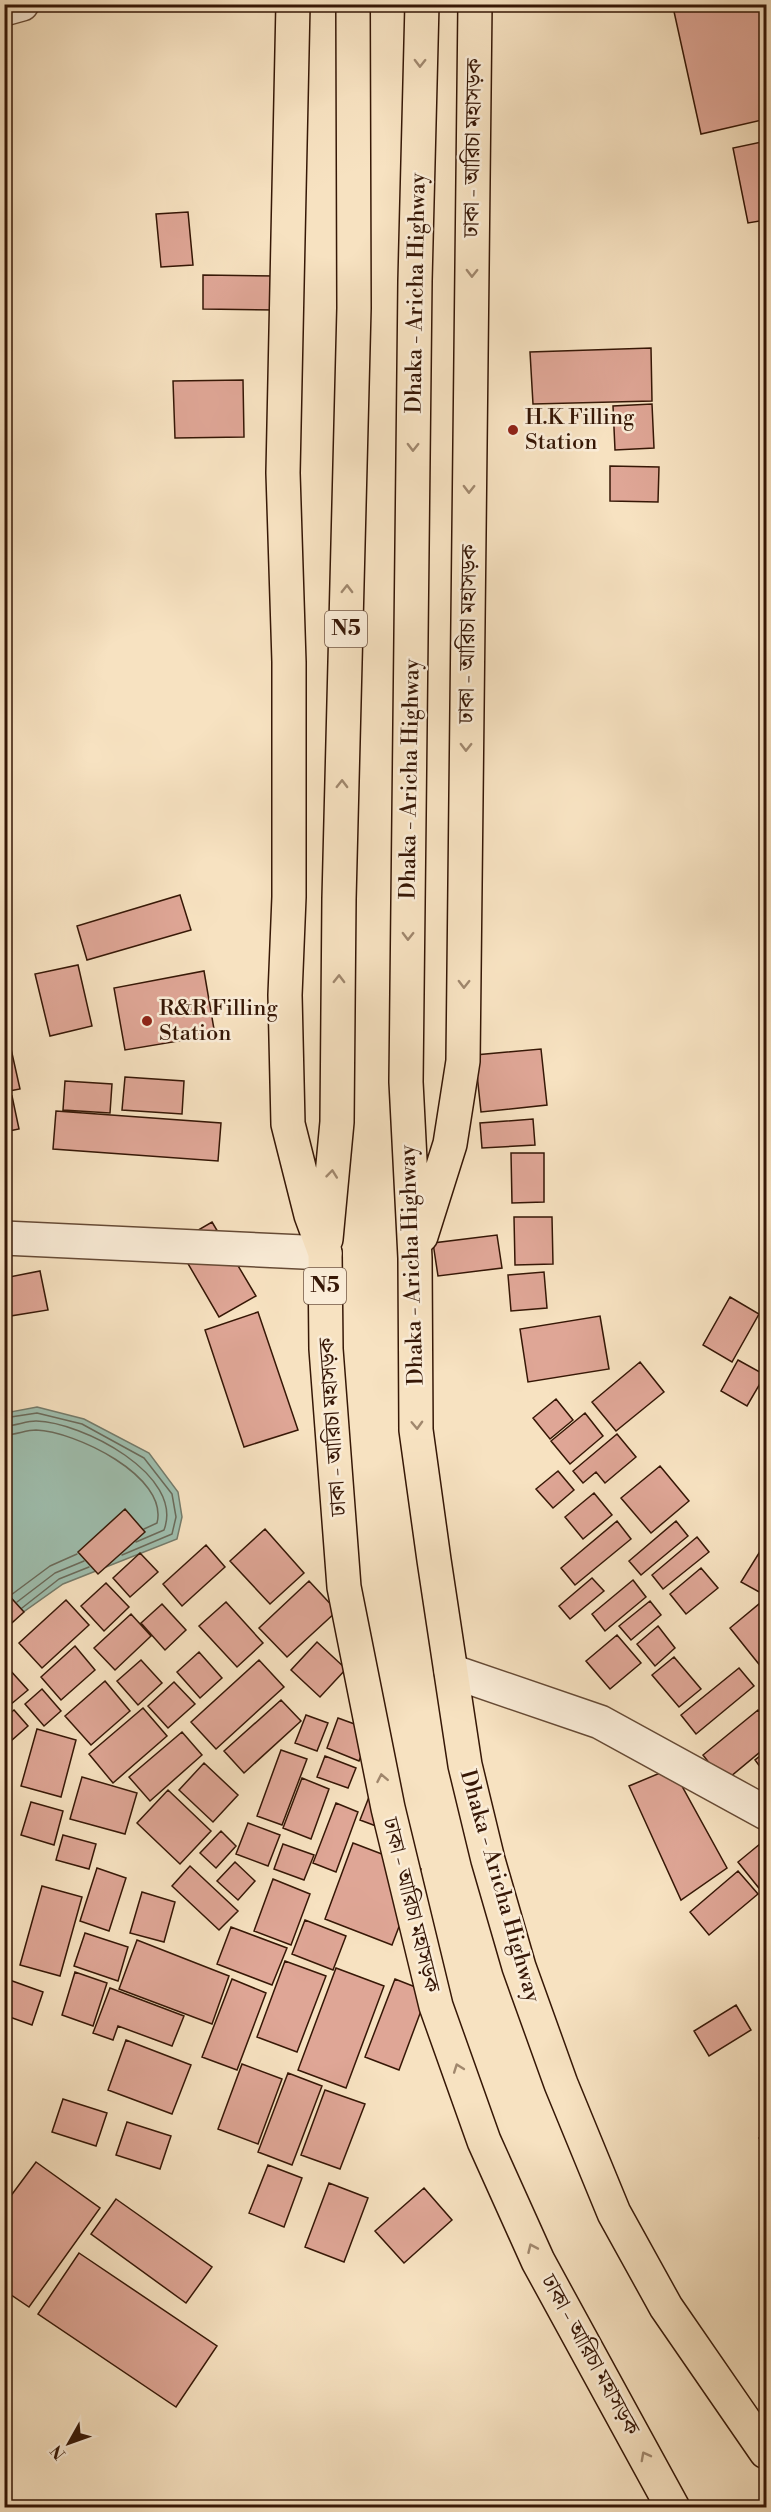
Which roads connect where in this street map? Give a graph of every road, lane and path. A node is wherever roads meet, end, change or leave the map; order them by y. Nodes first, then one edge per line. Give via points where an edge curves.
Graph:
1 (22, 4) edge
2 (293, 4) edge
3 (353, 4) edge
4 (422, 4) edge
5 (475, 4) edge
6 (4, 9) edge
7 (4, 1238) edge
8 (325, 1253) junction
9 (414, 1258) junction
10 (451, 1671) junction
11 (766, 1813) edge
12 (766, 2452) edge
13 (673, 2508) edge

1 - 6 street
2 - 8 highway, ঢাকা - আরিচা মহাসড়ক / N5 via 283,473 289,662 285,995 288,1124 310,1215
8 -> 3 highway, ঢাকা - আরিচা মহাসড়ক / N5 via 338,1122 339,899 354,308
4 -> 9 highway, Dhaka - Aricha Highway via 406,1082
5 -> 9 highway, ঢাকা - আরিচা মহাসড়ক via 463,1061 450,1144
7 - 8 street
13 -> 8 highway, ঢাকা - আরিচা মহাসড়ক / N5 via 538,2261 484,2141 436,2006 388,1808 345,1587 326,1348
9 -> 10 highway, Dhaka - Aricha Highway via 416,1430
10 - 11 street via 600,1722
10 - 12 highway, Dhaka - Aricha Highway via 465,1765 488,1860 519,1967 561,2084 614,2213 660,2297

